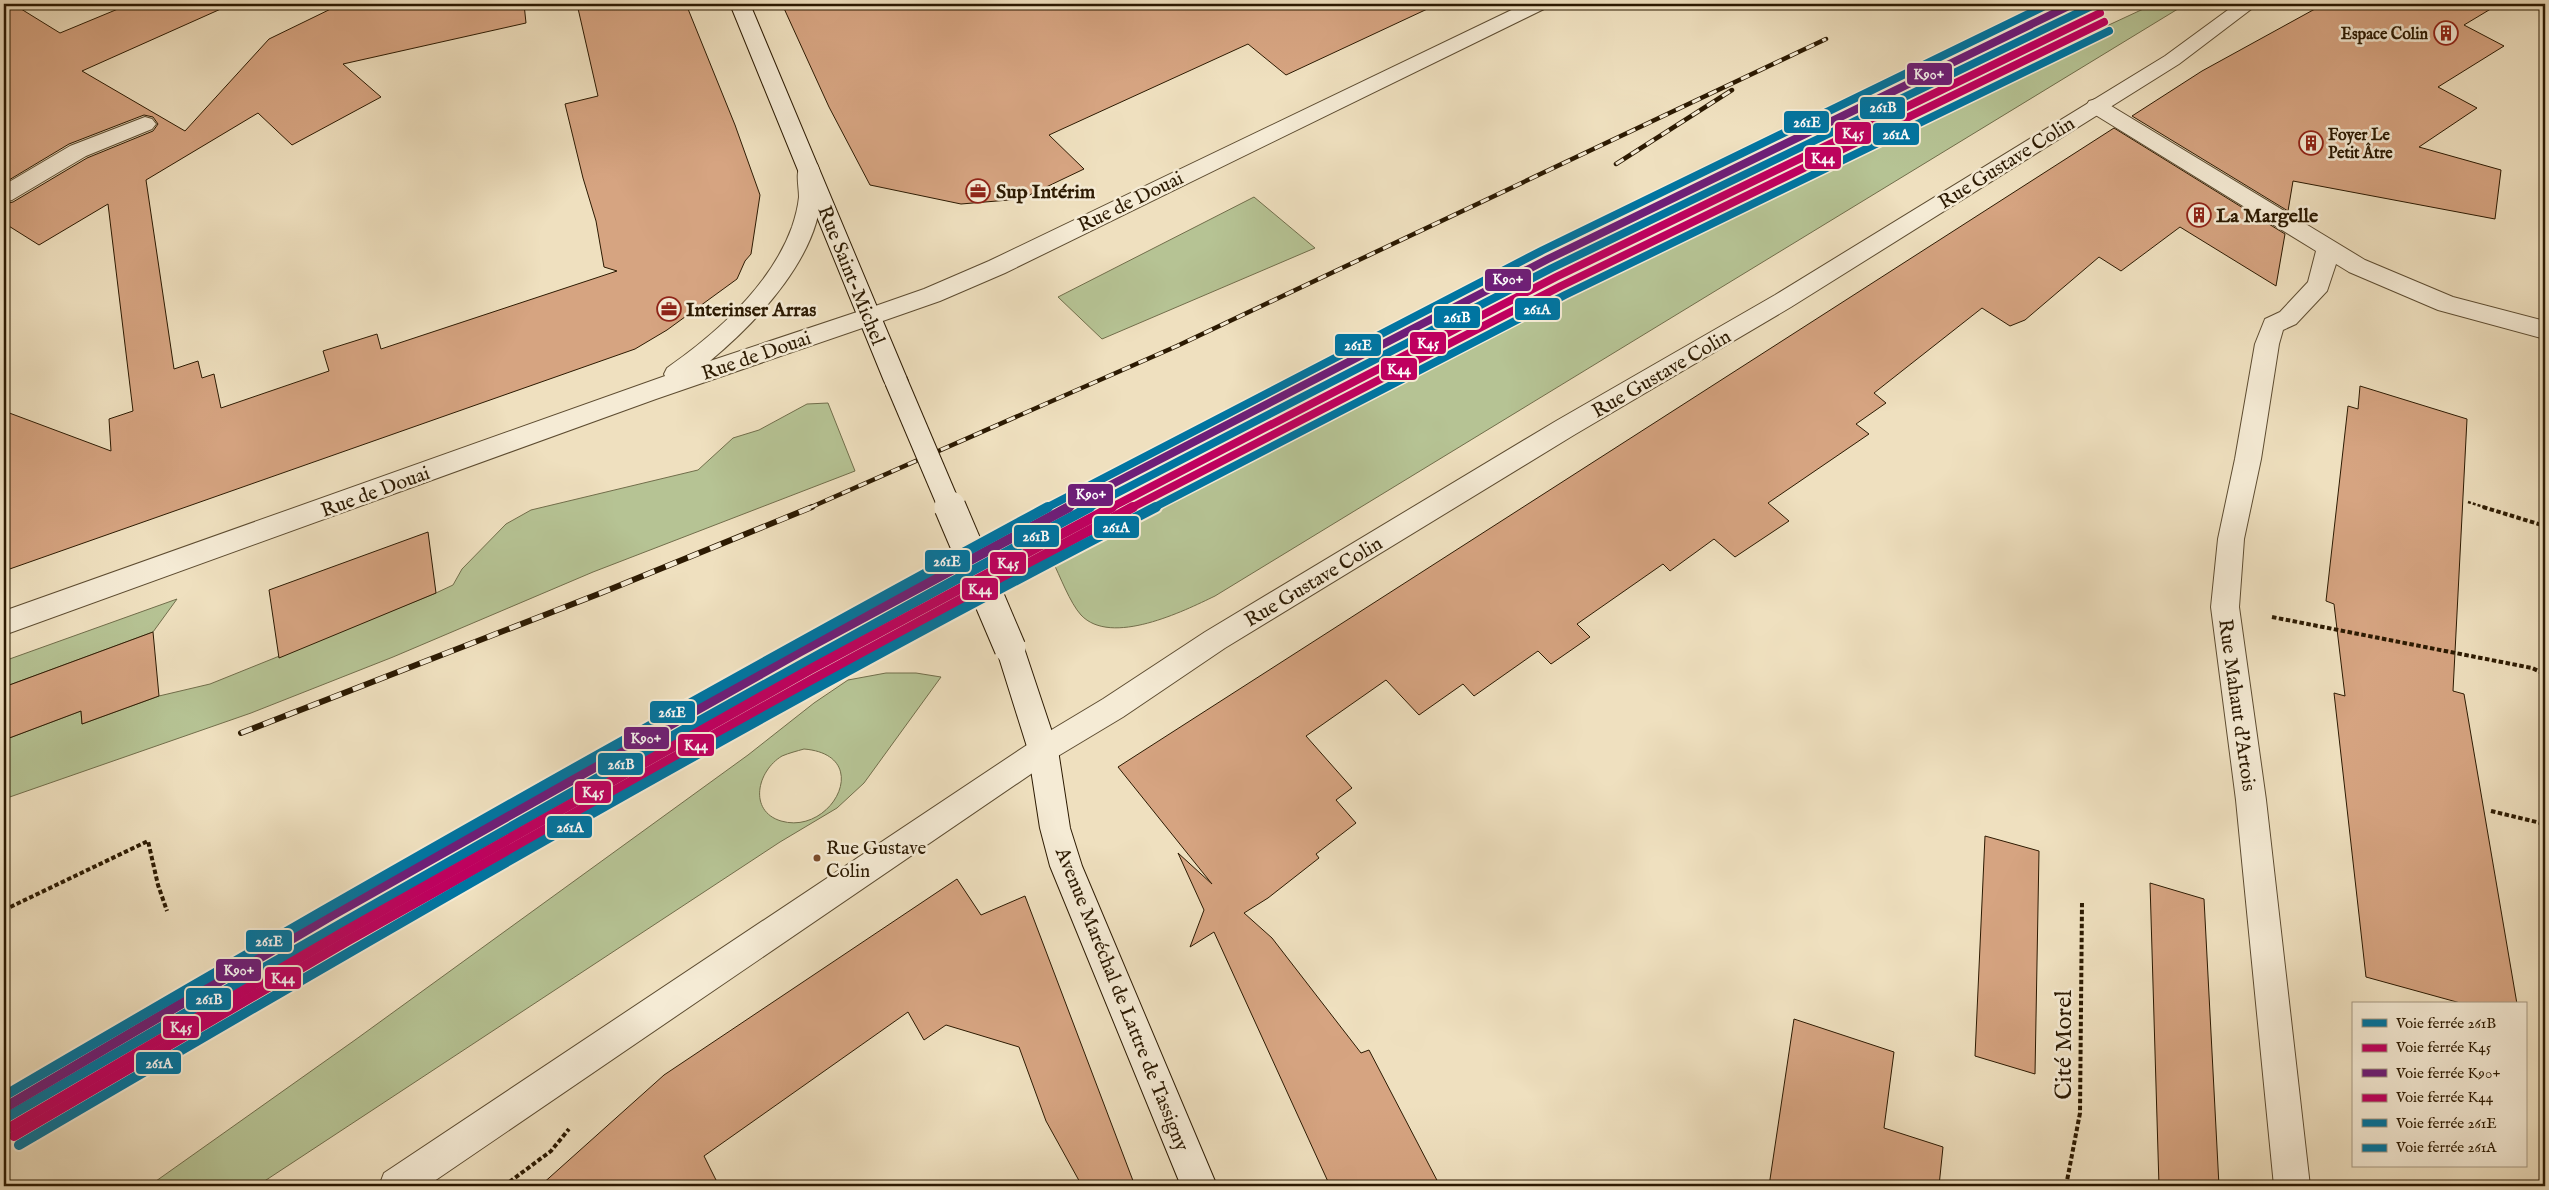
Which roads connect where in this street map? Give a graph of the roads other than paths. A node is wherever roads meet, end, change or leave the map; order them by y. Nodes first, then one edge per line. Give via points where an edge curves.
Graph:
1 (740, 4) edge
2 (1539, 4) edge
3 (2248, 4) edge
4 (2096, 106) junction
5 (145, 124) dead end
6 (809, 169) junction
7 (4, 195) edge
8 (2328, 248) junction
9 (869, 317) junction
10 (2545, 330) edge
11 (647, 392) junction
12 (4, 624) edge
13 (1010, 648) joint
14 (1043, 750) junction
15 (397, 1186) edge
16 (1199, 1186) edge
17 (2292, 1186) edge

1 - 6 street, Rue Saint-Michel
2 - 9 street, Rue de Douai via 997,267
3 - 4 street, Rue Gustave Colin via 2172,60
4 - 8 street
4 - 14 street, Rue Gustave Colin via 1783,301 1565,428 1215,640
5 - 7 street via 78,151
6 - 9 street, Rue Saint-Michel
6 - 11 street, Rue Saint-Michel via 809,203 804,223 772,283 729,332 704,354
8 - 10 street via 2357,266 2446,304
8 - 17 street, Rue Mahaut d'Artois via 2318,284 2288,318 2273,325 2267,344 2231,539 2225,608 2251,800
9 - 11 street, Rue de Douai
9 - 13 street, Rue Saint-Michel, bridge
11 - 12 street, Rue de Douai
13 - 14 street, Avenue Maréchal de Lattre de Tassigny
14 - 15 street, Rue Gustave Colin
14 - 16 street, Avenue Maréchal de Lattre de Tassigny via 1055,828 1066,866

